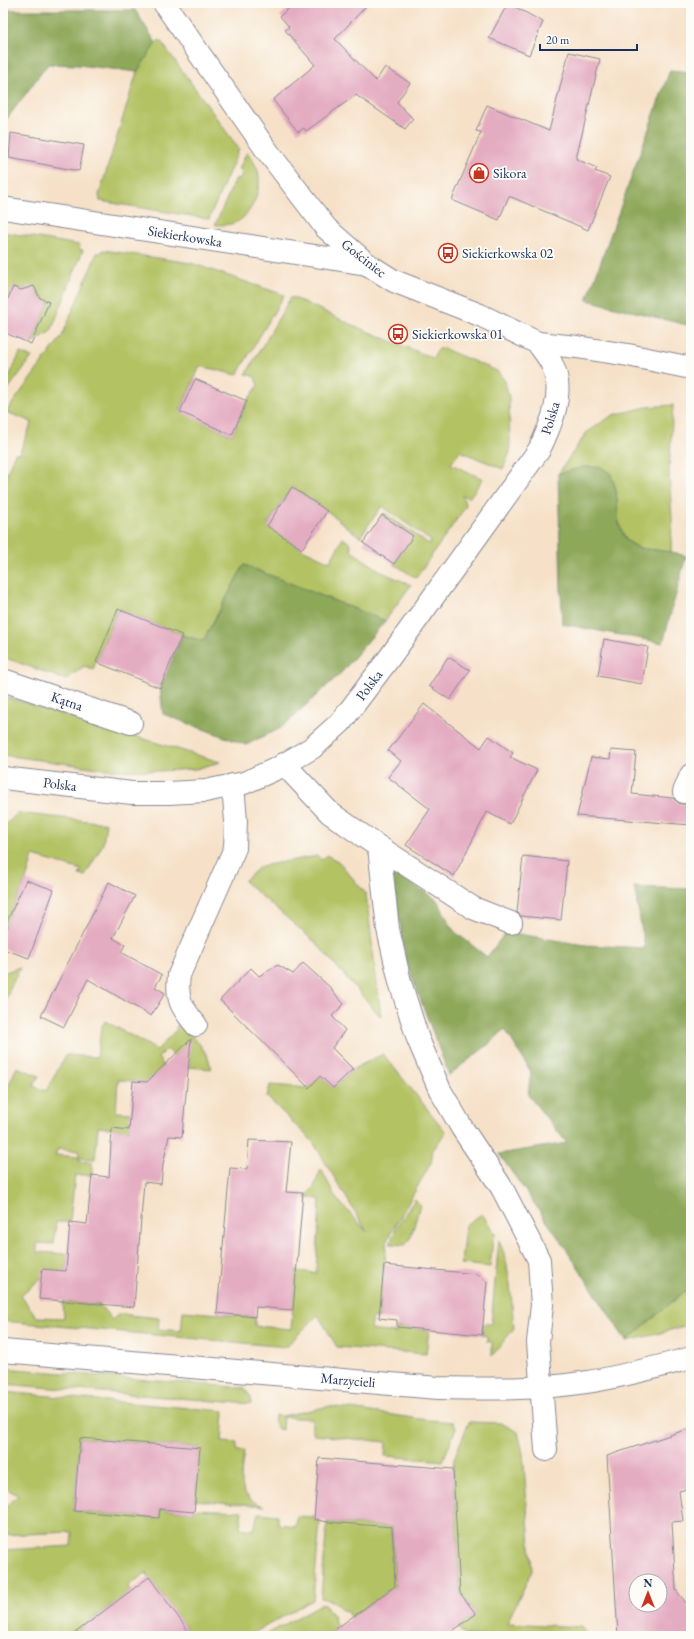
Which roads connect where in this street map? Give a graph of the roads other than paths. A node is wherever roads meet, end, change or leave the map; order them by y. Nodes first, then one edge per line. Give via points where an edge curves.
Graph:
1 (166, 4) edge
2 (3, 208) edge
3 (367, 264) junction
4 (538, 343) junction
5 (691, 368) edge
6 (3, 680) edge
7 (131, 723) dead end
8 (284, 764) junction
9 (3, 778) edge
10 (233, 785) junction
11 (379, 847) junction
12 (511, 923) dead end
13 (196, 1025) dead end
14 (3, 1351) edge
15 (691, 1358) edge
16 (542, 1388) junction
17 (546, 1450) dead end

1 - 3 street, Gościniec via 265,148 326,228
2 - 3 street, Siekierkowska
3 - 4 street, Gościniec via 394,281 480,315
4 - 5 street, Gościniec via 628,355
4 - 8 street, Polska via 553,366 558,389 554,414 539,450 341,722 312,748
6 - 7 street, Kątna
8 - 10 street, Polska via 244,783
8 - 11 street via 330,814
9 - 10 street, Polska via 132,793 169,794
10 - 13 street via 235,848 179,975 177,988 183,1009
11 - 12 street via 473,908
11 - 16 street via 388,929 400,982 418,1039 440,1090 502,1188 539,1260 542,1305 538,1342
14 - 16 street, Marzycieli via 438,1388
15 - 16 street, Marzycieli via 611,1378
16 - 17 street

